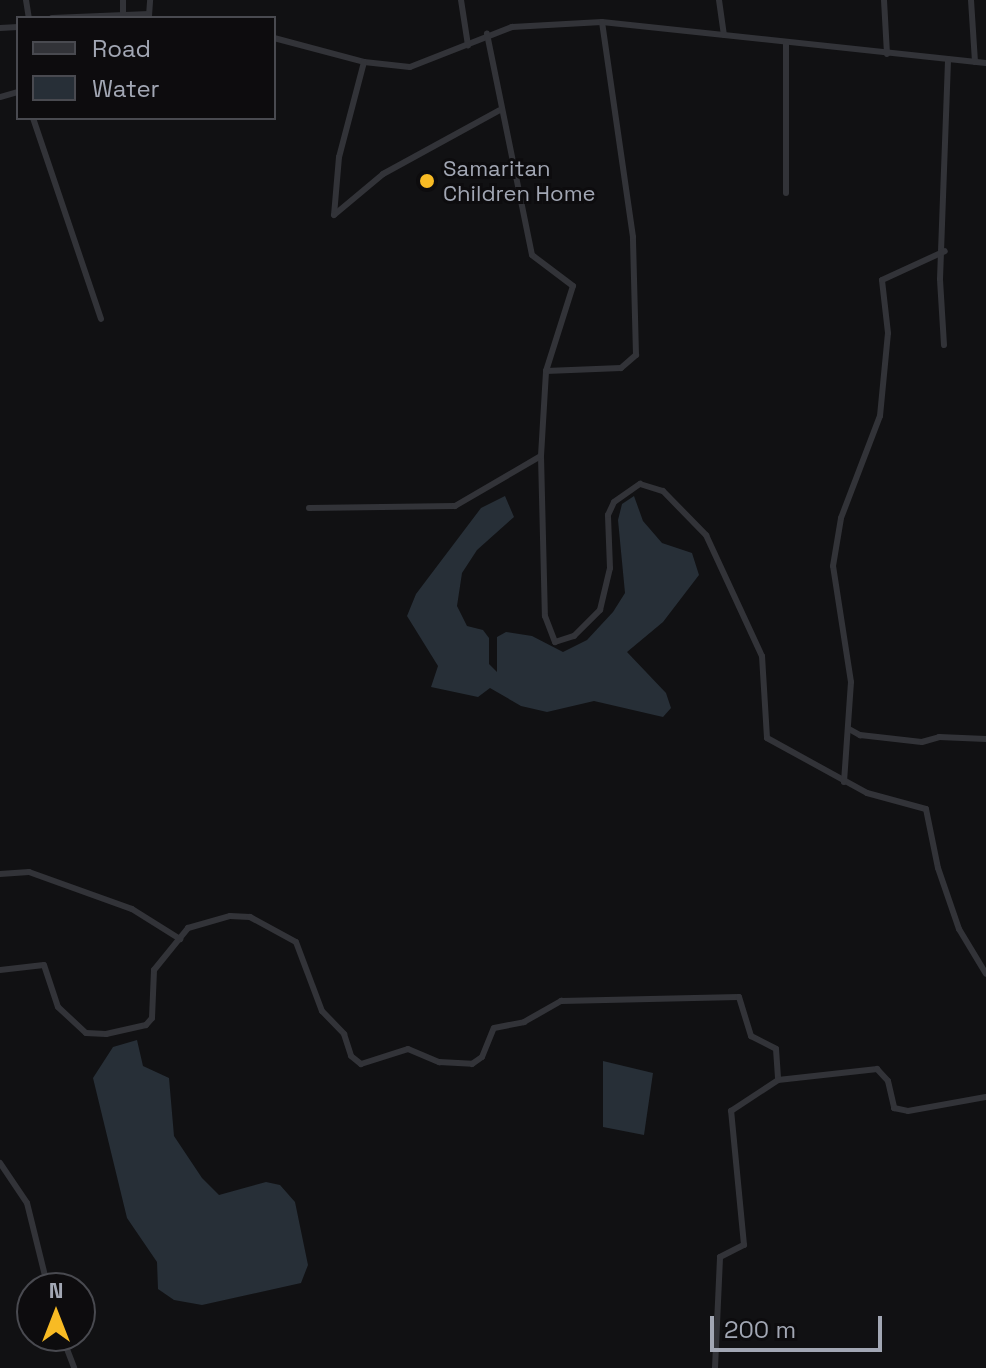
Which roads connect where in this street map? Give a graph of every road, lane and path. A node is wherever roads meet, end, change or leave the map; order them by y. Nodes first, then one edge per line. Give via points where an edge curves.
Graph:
1 (123, 0) edge
2 (150, 0) edge
3 (461, 0) edge
4 (719, 0) edge
5 (884, 0) edge
6 (971, 0) edge
7 (123, 16) edge
8 (149, 16) edge
9 (602, 22) junction
10 (487, 34) junction
11 (724, 35) junction
12 (276, 39) edge
13 (786, 43) junction
14 (468, 45) junction
15 (887, 54) junction
16 (948, 59) junction
17 (364, 62) junction
18 (975, 62) junction
19 (986, 63) edge
20 (500, 110) junction
21 (34, 120) edge
22 (786, 193) dead end
23 (945, 251) junction
24 (101, 319) dead end
25 (944, 345) dead end
26 (546, 371) junction
27 (541, 456) junction
28 (309, 508) dead end
29 (849, 729) junction
30 (986, 739) edge
31 (844, 782) junction
32 (0, 874) edge
33 (180, 939) junction
34 (0, 970) edge
35 (986, 974) edge
36 (778, 1080) junction
37 (986, 1097) edge
38 (0, 1163) edge
39 (44, 1272) edge
40 (715, 1368) edge

1 - 7 street
2 - 8 street
3 - 14 street
4 - 11 street
5 - 15 street
6 - 18 street
7 - 8 street
9 - 10 street via 558,22
9 - 11 street
9 - 26 street via 633,237 636,355 621,368
10 - 14 street
10 - 20 street
11 - 13 street
12 - 17 street
13 - 15 street
13 - 22 street
14 - 17 street via 410,67
15 - 16 street
16 - 18 street
16 - 23 street
17 - 20 street via 339,157 334,215 383,174
18 - 19 street
20 - 26 street via 532,255 573,286
21 - 24 street
23 - 25 street via 940,279
23 - 29 street via 882,280 888,333 880,416 841,518 833,566 851,682
26 - 27 street
27 - 28 street via 455,506
27 - 31 street via 545,616 555,642 574,636 600,610 610,568 608,515 614,502 640,484 663,491 706,535 762,656 767,738
29 - 30 street via 922,742
29 - 31 street
31 - 35 street via 926,809 938,868 959,929
32 - 33 street via 29,872 132,909
33 - 34 street via 154,970 152,1018 146,1025 106,1034 86,1033 58,1007 44,965
33 - 36 street via 188,928 230,916 250,917 296,942 322,1011 344,1034 351,1056 361,1064 408,1049 439,1062 472,1064 482,1057 494,1028 524,1022 561,1001 739,997 751,1036 776,1049
36 - 37 street via 877,1069 888,1081 894,1108 908,1111
36 - 40 street via 731,1111 744,1245 720,1257
38 - 39 street via 27,1203

